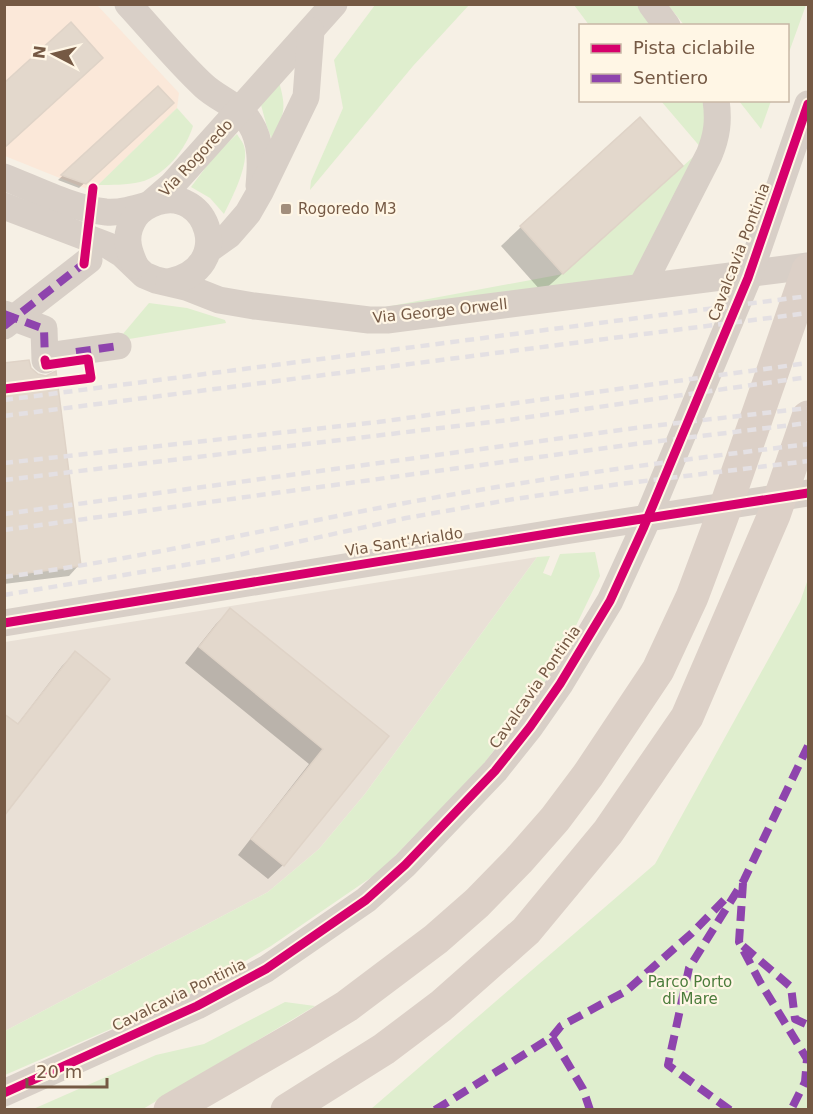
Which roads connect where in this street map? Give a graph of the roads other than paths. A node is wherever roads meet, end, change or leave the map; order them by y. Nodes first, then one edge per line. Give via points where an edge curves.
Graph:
1 (128, 4) edge
2 (334, 4) edge
3 (651, 4) edge
4 (666, 24) edge
5 (311, 31) junction
6 (716, 102) edge
7 (808, 104) edge
8 (240, 111) junction
9 (4, 177) edge
10 (257, 199) junction
11 (149, 205) junction
12 (4, 206) edge
13 (208, 250) junction
14 (89, 260) dead end
15 (135, 265) junction
16 (808, 266) edge
17 (808, 270) edge
18 (170, 282) junction
19 (642, 286) junction
20 (7, 319) edge
21 (118, 346) dead end
22 (808, 417) edge
23 (808, 493) edge
24 (4, 623) edge
25 (4, 1093) edge
26 (170, 1110) edge
27 (287, 1110) edge

1 - 8 street via 201,83
2 - 5 street, Via Rogoredo
3 - 4 street
5 - 8 street, Via Rogoredo
5 - 10 street via 306,97
6 - 19 street via 717,136
7 - 25 street, Cavalcavia Pontinia via 757,254 610,601 530,727 495,771 366,900 266,969 197,1006
8 - 10 street, Via Rogoredo via 249,120 259,145
8 - 11 street, Via Rogoredo
9 - 11 street via 95,210 117,212
10 - 13 street via 229,235
11 - 13 street via 174,200 198,212 206,223
11 - 15 street via 133,220 127,239
12 - 15 street via 101,242
13 - 18 street via 195,273
14 - 20 street
15 - 18 street via 156,280
16 - 19 street, Via George Orwell
17 - 26 highway via 692,597 658,670 555,819 477,903 382,981 300,1035
18 - 19 street, Via George Orwell via 227,302 369,320
20 - 21 street via 44,329 45,358
22 - 27 highway via 774,515 687,717 608,832 526,931 441,1006 384,1049
23 - 24 street, Via Sant'Arialdo

